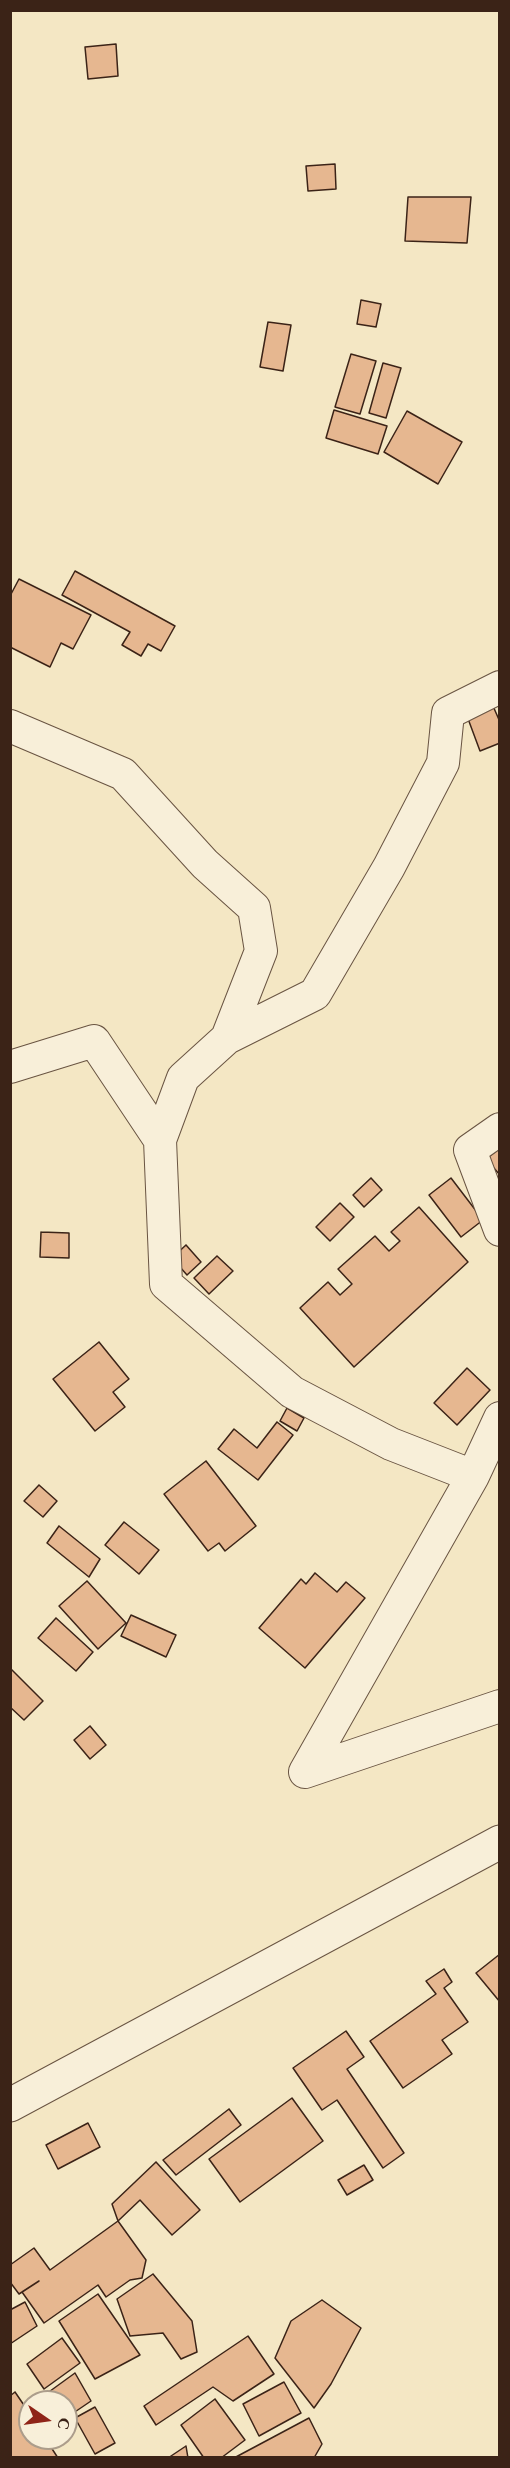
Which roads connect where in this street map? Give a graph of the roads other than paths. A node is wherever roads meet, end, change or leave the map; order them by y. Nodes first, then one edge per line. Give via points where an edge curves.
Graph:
1 (500, 687) edge
2 (10, 726) edge
3 (227, 1038) junction
4 (10, 1067) edge
5 (500, 1129) edge
6 (160, 1140) junction
7 (500, 1230) edge
8 (500, 1418) edge
9 (473, 1476) junction
10 (500, 1706) edge
11 (500, 1842) edge
12 (10, 2105) edge

1 - 3 street via 448,713 443,763 389,867 315,994
2 - 3 street via 123,774 205,864 254,908 261,951
3 - 6 street via 183,1078
4 - 6 street via 94,1041
5 - 7 street via 470,1150
6 - 9 street via 166,1284 292,1392 391,1444
8 - 9 street
9 - 10 street via 305,1772
11 - 12 street

